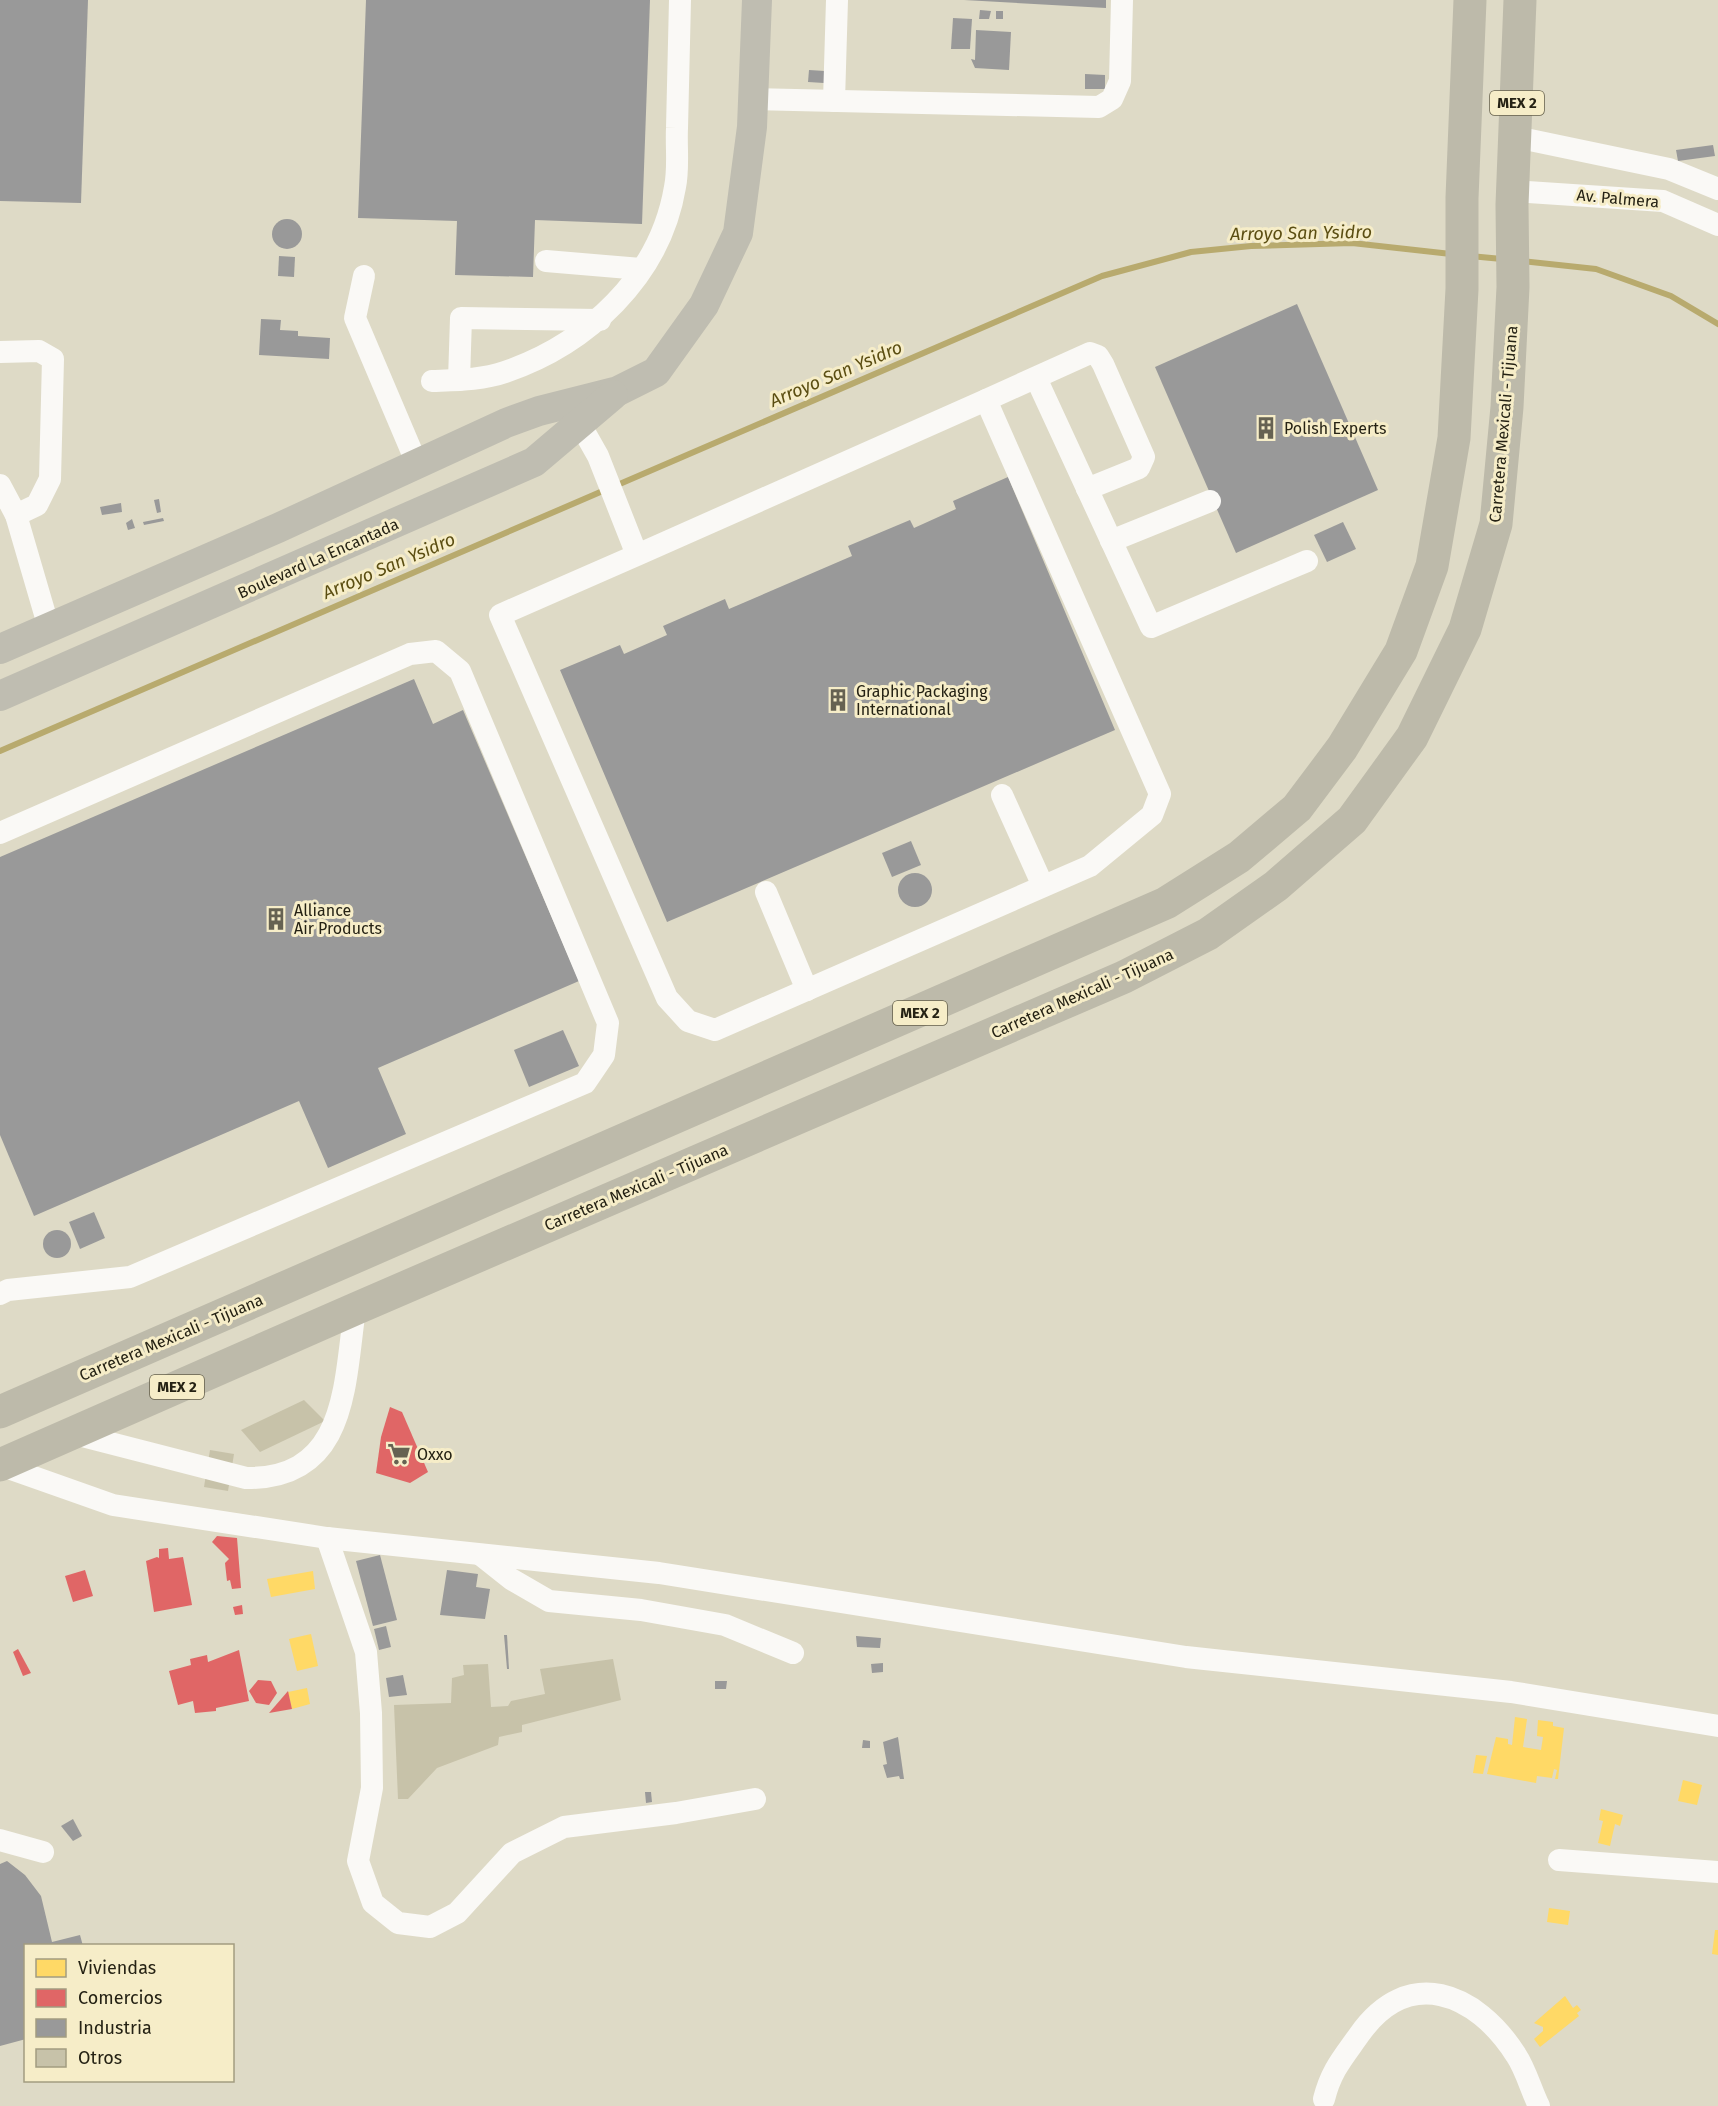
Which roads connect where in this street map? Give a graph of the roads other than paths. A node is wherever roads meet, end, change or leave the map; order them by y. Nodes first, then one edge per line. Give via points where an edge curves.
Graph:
1 (680, 0) edge
2 (757, 0) edge
3 (837, 0) edge
4 (1122, 0) edge
5 (1470, 0) edge
6 (1520, 0) edge
7 (753, 99) junction
8 (834, 101) junction
9 (1516, 137) junction
10 (1669, 169) junction
11 (1718, 189) edge
12 (1513, 198) junction
13 (1663, 201) junction
14 (1718, 225) edge
15 (546, 261) dead end
16 (641, 269) junction
17 (364, 276) dead end
18 (600, 320) junction
19 (0, 352) edge
20 (1036, 378) junction
21 (459, 380) junction
22 (432, 381) dead end
23 (986, 400) junction
24 (575, 413) junction
25 (417, 464) junction
26 (0, 485) edge
27 (1087, 489) junction
28 (1210, 501) dead end
29 (16, 514) junction
30 (1111, 541) junction
31 (637, 555) junction
32 (1307, 561) dead end
33 (49, 628) junction
34 (0, 649) edge
35 (0, 696) edge
36 (1002, 795) dead end
37 (0, 833) edge
38 (1043, 886) junction
39 (766, 892) dead end
40 (807, 990) junction
41 (3, 1285) edge
42 (355, 1309) junction
43 (0, 1412) edge
44 (71, 1433) junction
45 (0, 1465) edge
46 (327, 1538) junction
47 (482, 1556) junction
48 (793, 1653) dead end
49 (1718, 1726) edge
50 (755, 1799) dead end
51 (0, 1840) edge
52 (43, 1852) dead end
53 (1559, 1860) dead end
54 (1718, 1872) edge
55 (1324, 2104) edge
56 (1539, 2106) edge

1 - 16 street via 675,187 659,239
2 - 7 main road, Boulevard La Encantada
3 - 8 street
4 - 8 street via 1120,81 1112,99 1099,107
5 - 43 highway, Carretera Mexicali - Tijuana / MEX 2 via 1462,290 1452,450 1432,566 1401,651 1342,748 1297,808 1239,857 1166,903
6 - 9 highway, Carretera Mexicali - Tijuana / MEX 2
7 - 8 street
7 - 24 main road, Boulevard La Encantada via 738,233 705,305 656,372
9 - 10 street, Av. Palmera
9 - 12 highway, Carretera Mexicali - Tijuana / MEX 2
10 - 11 street, Av. Palmera
10 - 13 street via 1675,181 1674,190
12 - 13 street, Av. Palmera
12 - 42 highway, Carretera Mexicali - Tijuana / MEX 2 via 1507,407 1496,524 1464,629 1412,736 1352,820 1276,886 1208,934 1124,977
13 - 14 street, Av. Palmera
15 - 16 street
16 - 18 street
17 - 25 street via 355,318
18 - 21 street via 565,345 503,373
18 - 21 street via 461,318
19 - 29 street via 39,351 53,358 50,479 38,505
20 - 23 street
20 - 27 street
20 - 27 street via 1090,353 1103,364 1144,457 1139,468
21 - 22 street
23 - 31 street
23 - 38 street via 1160,794 1152,815 1090,866
24 - 25 main road, Boulevard La Encantada via 506,423
24 - 31 street via 598,456
24 - 35 main road, Boulevard La Encantada via 534,462
25 - 33 main road, Boulevard La Encantada
26 - 29 street
27 - 30 street
28 - 30 street
29 - 33 street
30 - 32 street via 1151,627
31 - 40 street via 500,615 667,998 688,1021 715,1030
33 - 34 main road, Boulevard La Encantada
36 - 38 street
37 - 41 street via 410,654 436,651 460,671 608,1023 604,1055 585,1083 130,1277
38 - 40 street
39 - 40 street
42 - 44 highway, Carretera Mexicali - Tijuana / MEX 2
42 - 44 street via 342,1405 330,1436 319,1451 286,1473 246,1478
44 - 45 highway, Carretera Mexicali - Tijuana / MEX 2
45 - 46 street via 113,1505
46 - 47 street
46 - 50 street via 366,1652 372,1788 358,1861 373,1903 398,1923 430,1927 457,1913 512,1853 564,1827
47 - 48 street via 549,1601 641,1610 725,1625
47 - 49 street via 658,1573 1186,1657 1511,1692
51 - 52 street
53 - 54 street
55 - 56 street via 1330,2076 1363,2029 1384,2006 1415,1992 1469,2005 1494,2026 1517,2057

